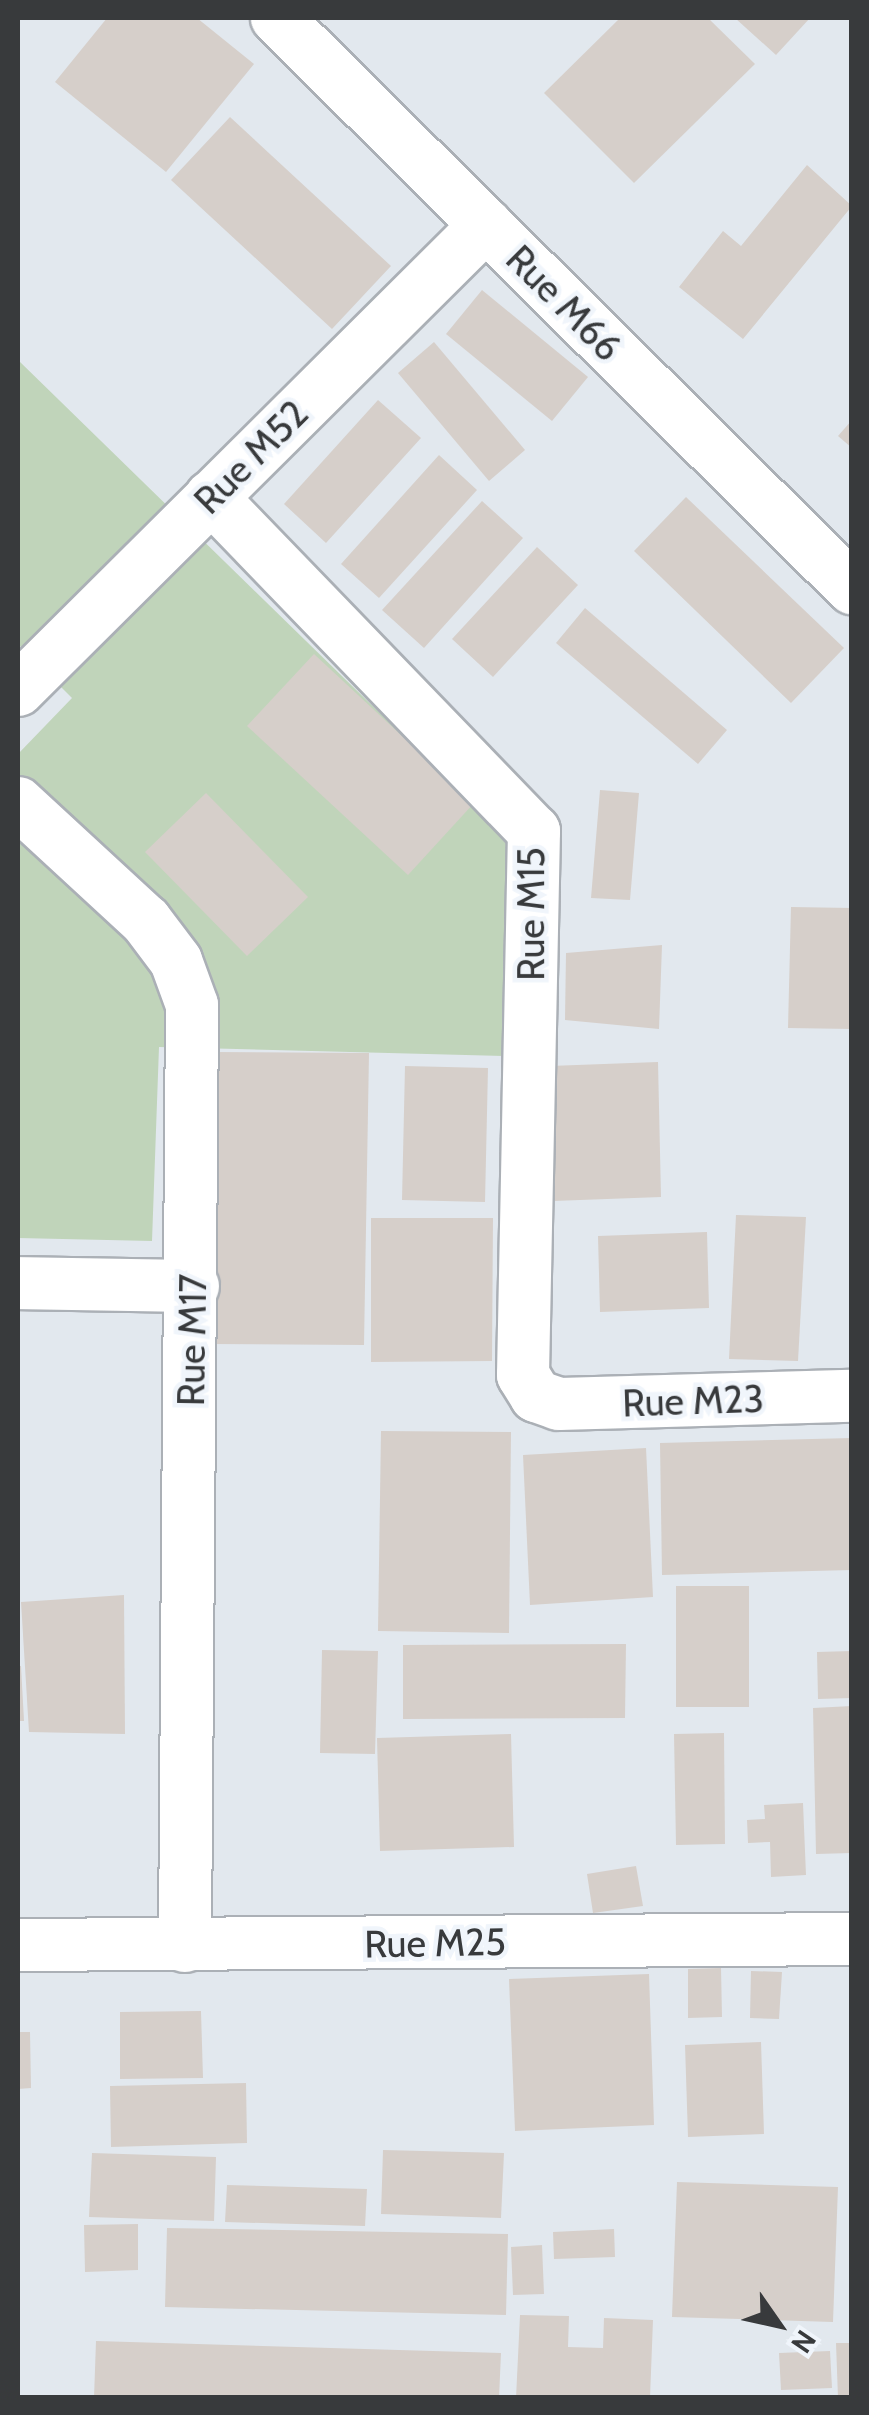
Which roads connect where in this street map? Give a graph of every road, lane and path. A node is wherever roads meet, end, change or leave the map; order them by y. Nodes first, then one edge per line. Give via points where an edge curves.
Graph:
1 (277, 18) edge
2 (486, 226) junction
3 (211, 497) junction
4 (852, 588) edge
5 (18, 690) edge
6 (18, 803) edge
7 (18, 1284) edge
8 (193, 1286) junction
9 (536, 1396) joint
10 (852, 1396) edge
11 (852, 1940) edge
12 (18, 1945) edge
13 (185, 1946) junction

1 - 2 street, Rue M66
2 - 3 street, Rue M52
2 - 4 street, Rue M66
3 - 5 street, Rue M52
3 - 9 street, Rue M15 via 534,831 523,1376
6 - 8 street, Rue M17 via 146,921 176,961 192,1005
7 - 8 street
8 - 13 street, Rue M17
9 - 10 street, Rue M23 via 558,1404
11 - 13 street, Rue M25
12 - 13 street, Rue M25

